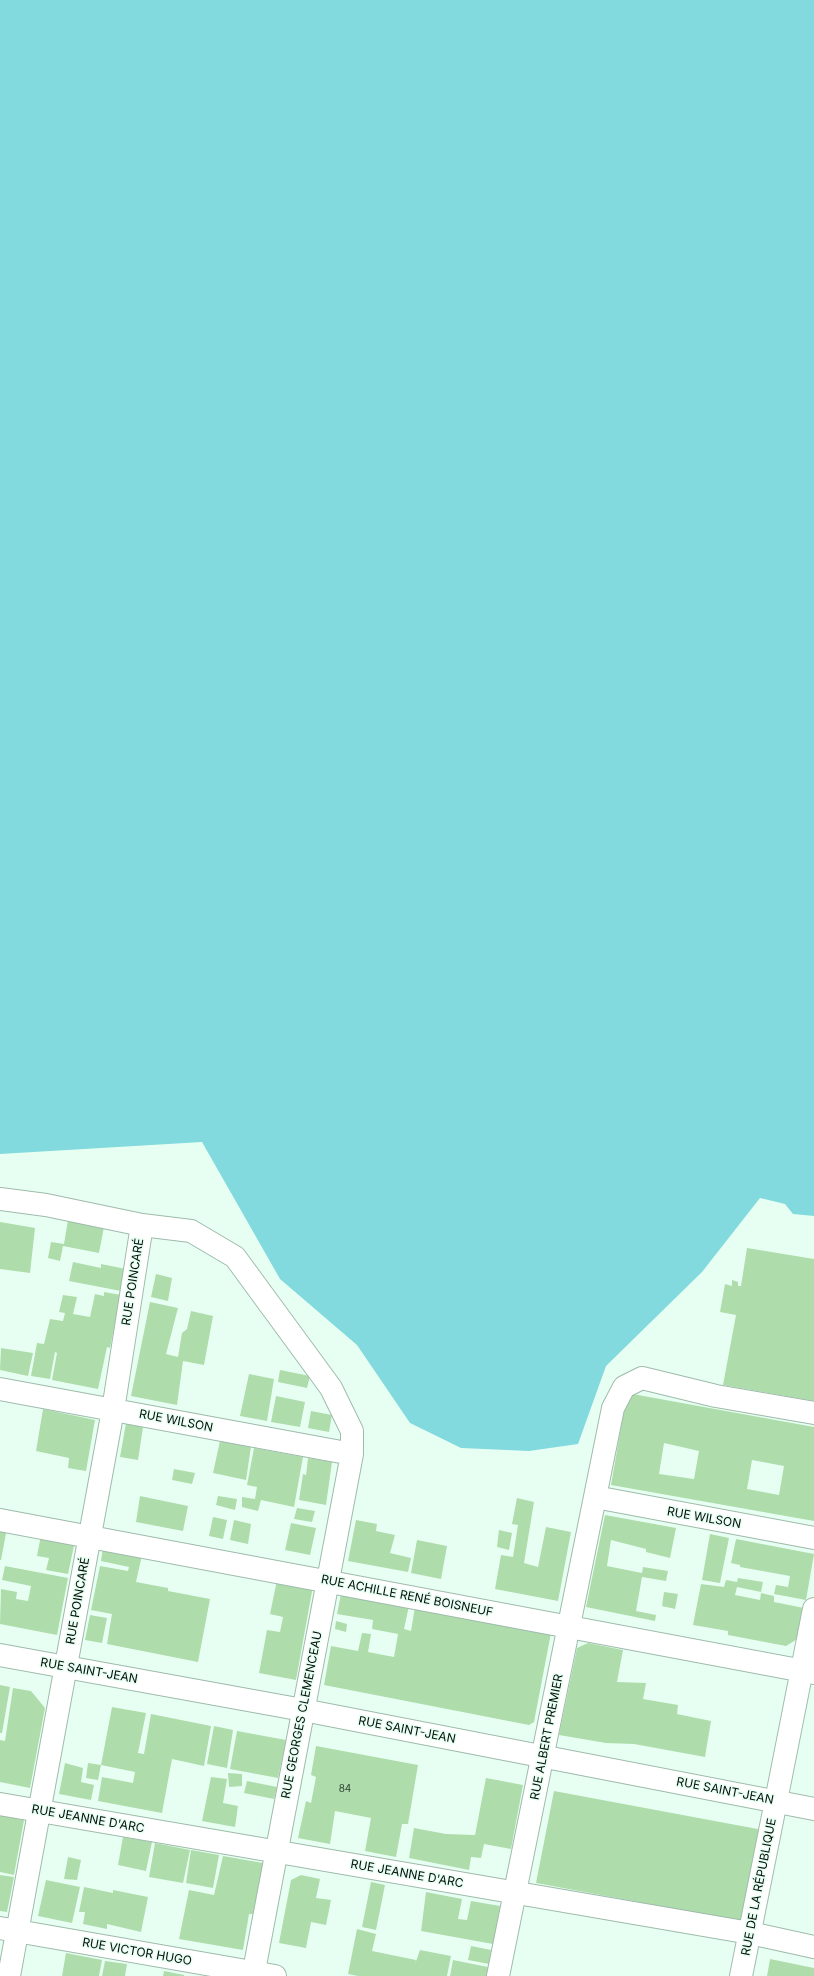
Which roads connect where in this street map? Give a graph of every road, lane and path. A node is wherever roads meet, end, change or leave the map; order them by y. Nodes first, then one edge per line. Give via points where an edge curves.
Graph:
1 (0, 1199) edge
2 (142, 1225) junction
3 (0, 1389) edge
4 (113, 1410) junction
5 (814, 1413) edge
6 (352, 1454) junction
7 (595, 1498) junction
8 (0, 1520) edge
9 (90, 1537) junction
10 (814, 1538) edge
11 (328, 1581) junction
12 (814, 1609) edge
13 (569, 1627) junction
14 (0, 1655) edge
15 (66, 1667) junction
16 (808, 1672) edge
17 (303, 1710) junction
18 (543, 1757) junction
19 (776, 1801) junction
20 (0, 1804) edge
21 (814, 1809) edge
22 (39, 1811) junction
23 (277, 1852) junction
24 (515, 1893) junction
25 (9, 1929) edge
26 (750, 1933) junction
27 (814, 1947) edge
28 (253, 1974) edge
29 (9, 1976) edge
30 (274, 1976) edge
31 (498, 1976) edge
32 (741, 1976) edge

1 - 2 street, RUE GEORGES CLEMENCEAU via 46,1204
2 - 4 street, RUE POINCARÉ
2 - 6 street, RUE GEORGES CLEMENCEAU via 191,1231 236,1256 331,1388 352,1431
3 - 4 street, RUE WILSON
4 - 6 street, RUE WILSON
4 - 9 street, RUE POINCARÉ
5 - 7 street, RUE ALBERT PREMIER via 716,1396 642,1378 624,1387 613,1408
6 - 11 street, RUE GEORGES CLEMENCEAU
7 - 10 street, RUE WILSON
7 - 13 street, RUE ALBERT PREMIER
8 - 9 street, RUE ACHILLE RENÉ BOISNEUF
9 - 11 street, RUE ACHILLE RENÉ BOISNEUF
9 - 15 street, RUE POINCARÉ
11 - 13 street, RUE ACHILLE RENÉ BOISNEUF
11 - 17 street, RUE GEORGES CLEMENCEAU
12 - 16 street, RUE DE LA RÉPUBLIQUE
13 - 16 street, RUE ACHILLE RENÉ BOISNEUF
13 - 18 street, RUE ALBERT PREMIER
14 - 15 street, RUE SAINT-JEAN
15 - 17 street, RUE SAINT-JEAN
15 - 22 street, RUE POINCARÉ
16 - 19 street, RUE DE LA RÉPUBLIQUE
17 - 18 street, RUE SAINT-JEAN
17 - 23 street, RUE GEORGES CLEMENCEAU
18 - 19 street, RUE SAINT-JEAN
18 - 24 street, RUE ALBERT PREMIER
19 - 21 street, RUE SAINT-JEAN
19 - 26 street, RUE DE LA RÉPUBLIQUE
20 - 22 street, RUE JEANNE D'ARC
22 - 23 street, RUE JEANNE D'ARC
22 - 25 street, RUE POINCARÉ
23 - 24 street, RUE JEANNE D'ARC
23 - 28 street, RUE GEORGES CLEMENCEAU
24 - 26 street, RUE JEANNE D'ARC
24 - 31 street, RUE ALBERT PREMIER
25 - 28 street, RUE VICTOR HUGO
25 - 29 street, RUE POINCARÉ
26 - 27 street, RUE JEANNE D'ARC
26 - 32 street, RUE DE LA RÉPUBLIQUE
28 - 30 street, RUE VICTOR HUGO

